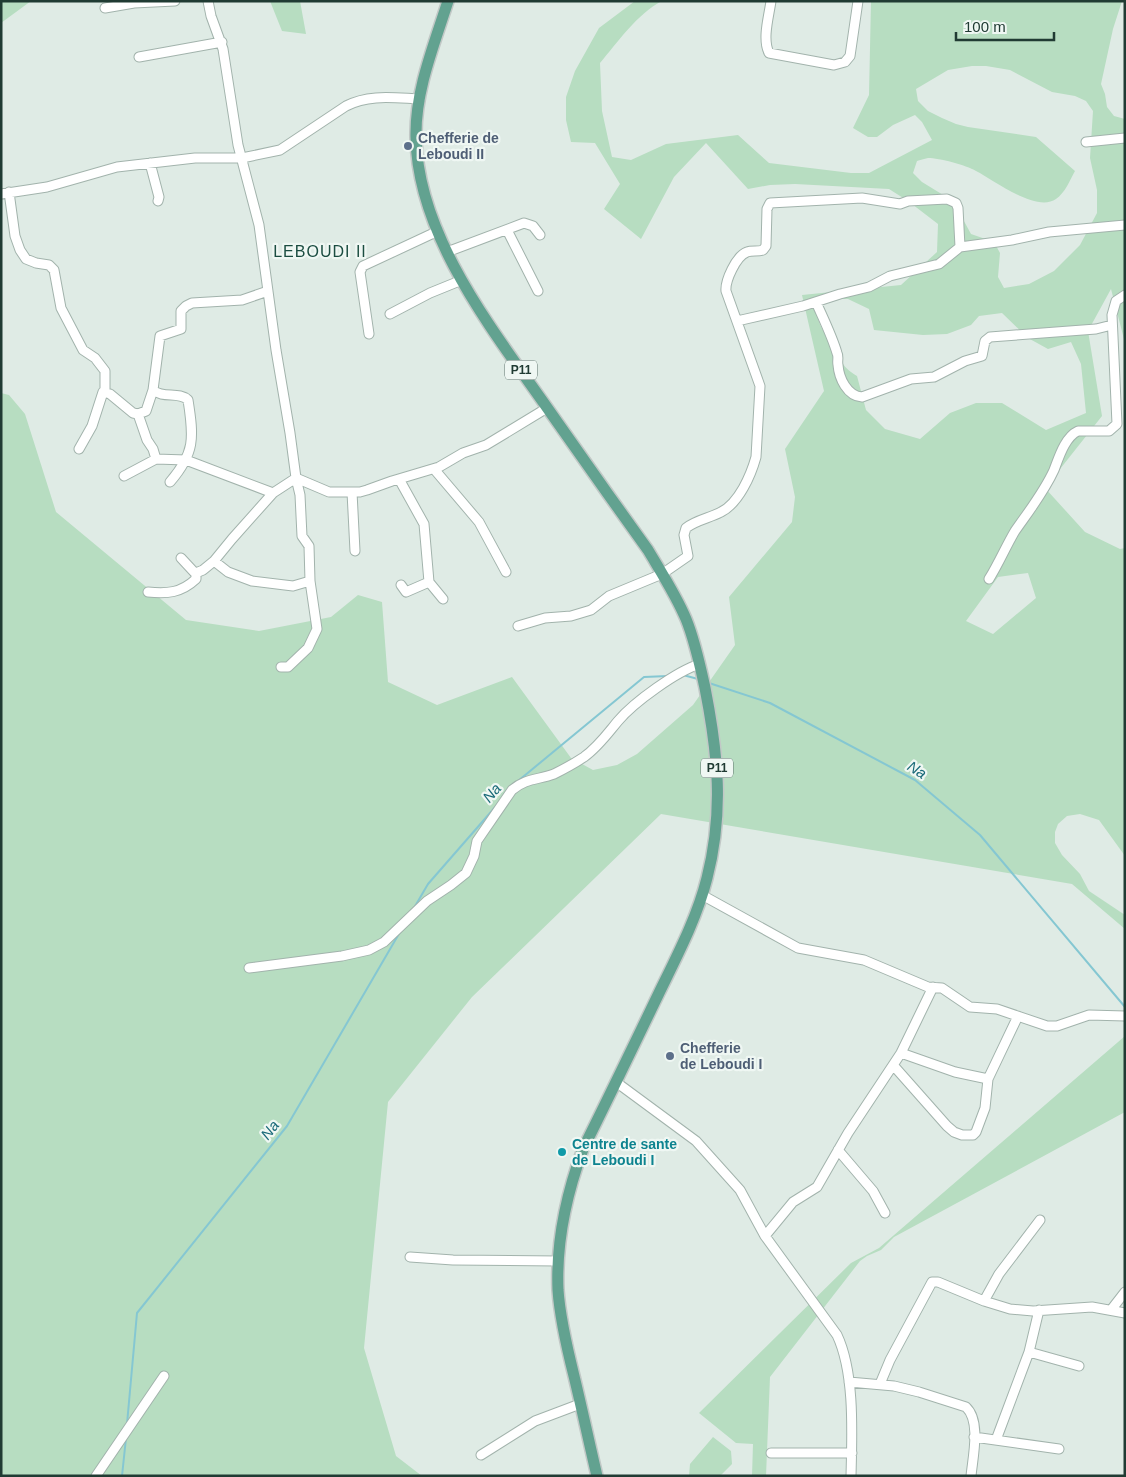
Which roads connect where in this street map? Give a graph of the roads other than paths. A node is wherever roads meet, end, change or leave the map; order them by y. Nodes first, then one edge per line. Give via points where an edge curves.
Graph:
1 (175, 1) edge
2 (208, 1) edge
3 (448, 1) edge
4 (772, 1) edge
5 (858, 1) edge
6 (105, 8) dead end
7 (222, 42) junction
8 (139, 57) dead end
9 (420, 99) junction
10 (1125, 138) edge
11 (1086, 142) dead end
12 (242, 158) junction
13 (150, 163) junction
14 (5, 193) edge
15 (158, 201) dead end
16 (1125, 225) edge
17 (507, 230) junction
18 (438, 231) junction
19 (540, 235) dead end
20 (960, 247) junction
21 (447, 252) junction
22 (462, 280) junction
23 (268, 291) junction
24 (538, 291) dead end
25 (1125, 294) edge
26 (816, 302) junction
27 (390, 314) dead end
28 (737, 321) junction
29 (1112, 325) junction
30 (369, 334) dead end
31 (153, 390) junction
32 (105, 391) junction
33 (547, 408) junction
34 (138, 414) junction
35 (79, 449) dead end
36 (156, 459) junction
37 (186, 460) junction
38 (434, 469) junction
39 (124, 476) dead end
40 (296, 478) junction
41 (398, 479) junction
42 (170, 482) dead end
43 (352, 492) junction
44 (274, 493) junction
45 (354, 551) dead end
46 (181, 558) dead end
47 (214, 562) junction
48 (506, 572) dead end
49 (196, 573) junction
50 (662, 574) junction
51 (989, 579) dead end
52 (310, 581) junction
53 (429, 582) junction
54 (401, 585) dead end
55 (148, 592) dead end
56 (443, 598) dead end
57 (518, 626) dead end
58 (700, 664) junction
59 (281, 667) dead end
60 (702, 895) junction
61 (249, 968) dead end
62 (933, 987) junction
63 (1018, 1016) junction
64 (1125, 1016) edge
65 (901, 1053) junction
66 (893, 1065) junction
67 (988, 1080) junction
68 (616, 1082) junction
69 (838, 1150) junction
70 (885, 1213) dead end
71 (1040, 1220) dead end
72 (766, 1236) junction
73 (410, 1257) dead end
74 (558, 1261) junction
75 (1125, 1292) edge
76 (984, 1301) junction
77 (1039, 1310) junction
78 (1111, 1310) junction
79 (1125, 1313) edge
80 (1029, 1352) junction
81 (1079, 1366) dead end
82 (164, 1376) dead end
83 (849, 1382) junction
84 (880, 1384) junction
85 (580, 1404) junction
86 (974, 1437) junction
87 (996, 1440) junction
88 (1059, 1449) dead end
89 (771, 1453) dead end
90 (852, 1453) junction
91 (481, 1455) dead end
92 (96, 1476) edge
93 (597, 1476) edge
94 (851, 1476) edge
95 (971, 1476) edge

1 - 6 street
2 - 7 street
3 - 9 main road, P11
4 - 5 street via 766,46 769,53 834,65 845,62 850,56
7 - 8 street
7 - 12 street
9 - 12 street via 357,100 280,150
9 - 18 main road, P11 via 416,138 418,162
10 - 11 street
12 - 13 street via 195,158
12 - 23 street via 259,225
13 - 14 street via 100,171 35,190
13 - 15 street
14 - 32 street via 20,250 26,259 49,265 54,270 61,308 83,350 105,371
16 - 20 street via 1049,232
17 - 19 street via 529,223
17 - 21 street
17 - 24 street
18 - 21 main road, P11
18 - 30 street via 363,266 360,272
20 - 26 street via 939,264 890,276 869,287
20 - 28 street via 958,208 956,203 947,199 900,204 862,198 770,203 766,246 740,257 726,281 726,291
21 - 22 main road, P11
22 - 27 street
22 - 33 main road, P11
23 - 31 street via 242,300 186,306 181,311 181,329 160,336
23 - 40 street
25 - 29 street via 1113,307
26 - 28 street
26 - 29 street via 838,353 838,368 845,387 856,397 911,379 934,377 982,356 984,341 990,337
28 - 50 street via 760,386 756,457 737,497 728,508 686,528 688,556
29 - 51 street via 1116,424 1109,431 1074,433 1063,447 1046,488 1014,533
31 - 34 street via 146,411
31 - 37 street via 188,400 192,445
32 - 34 street
32 - 35 street
33 - 38 street via 486,445
33 - 50 main road, P11
34 - 36 street
36 - 37 street
36 - 39 street
37 - 42 street
37 - 44 street
38 - 41 street
38 - 48 street via 479,522
40 - 43 street via 324,491
40 - 44 street
40 - 52 street via 302,536 309,546
41 - 43 street
41 - 53 street via 424,524
43 - 45 street
44 - 47 street
46 - 49 street
47 - 49 street
47 - 52 street via 228,572 252,581 294,586
49 - 55 street via 196,579 188,587 166,594
50 - 57 street via 609,596 591,610
50 - 58 main road, P11 via 686,618
52 - 59 street via 317,629 308,648 288,666
53 - 54 street via 406,592
53 - 56 street
58 - 60 main road, P11 via 715,752 719,801 711,860
58 - 61 street via 671,678 634,706 584,757 554,774 516,786 477,841 466,872 427,901 384,942 369,950 342,956
60 - 62 street via 798,948 864,960
60 - 68 main road, P11
62 - 63 street via 942,988 966,1006 997,1008
62 - 65 street
63 - 64 street via 1052,1026 1089,1014
63 - 67 street
65 - 66 street
65 - 67 street
66 - 67 street via 947,1126 962,1135 976,1132 985,1108
66 - 69 street
68 - 72 street via 696,1140 740,1190
68 - 74 main road, P11 via 573,1175 565,1204
69 - 70 street via 873,1191
69 - 72 street via 817,1187 793,1202
71 - 76 street via 999,1274
72 - 83 street via 837,1335 844,1350
73 - 74 street
74 - 85 main road, P11 via 560,1316
75 - 78 street
76 - 77 street via 1010,1309
76 - 84 street via 938,1282 930,1282
77 - 78 street via 1082,1307
77 - 80 street
78 - 79 street
80 - 81 street
80 - 87 street
82 - 92 street
83 - 84 street
83 - 90 street
84 - 86 street via 966,1407 974,1418
85 - 91 street via 535,1420
85 - 93 main road, P11
86 - 87 street
86 - 95 street
87 - 88 street
89 - 90 street
90 - 94 street

